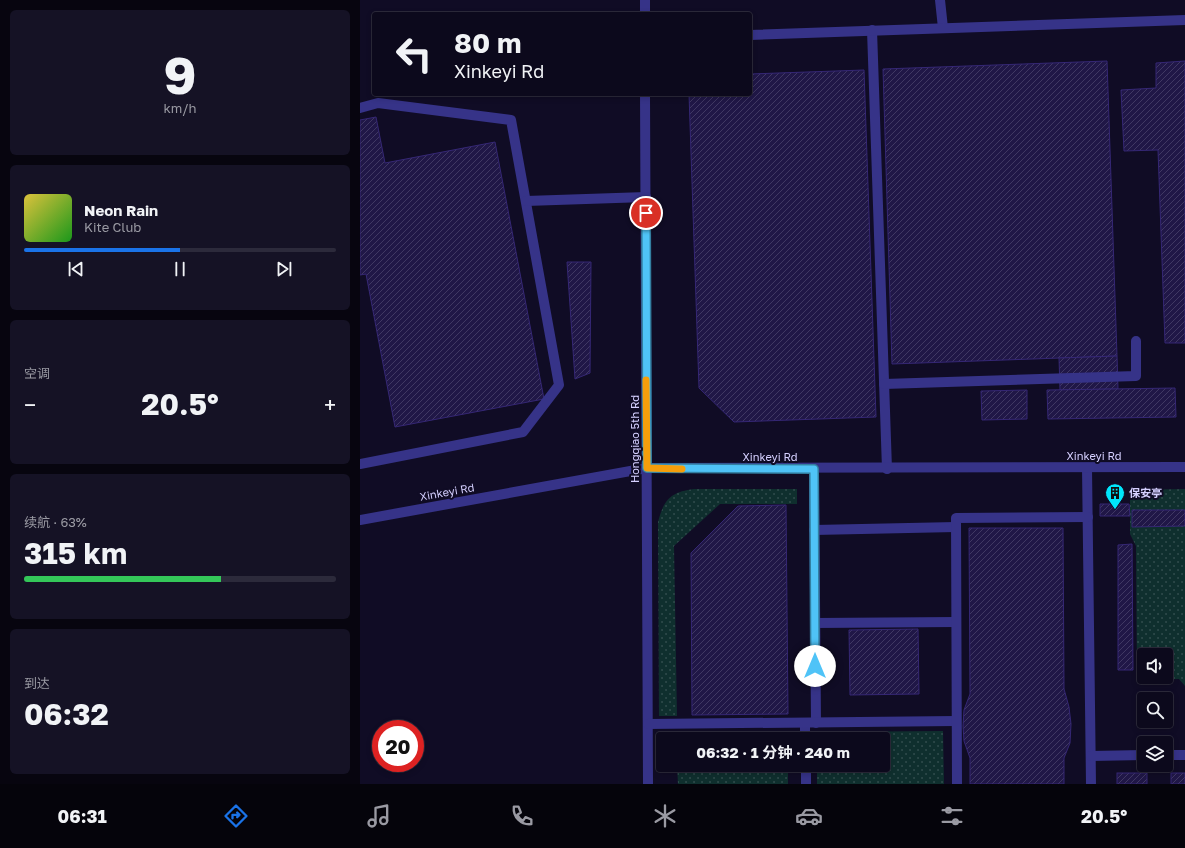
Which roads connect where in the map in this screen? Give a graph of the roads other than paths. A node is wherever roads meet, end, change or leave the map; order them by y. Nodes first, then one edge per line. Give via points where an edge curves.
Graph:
1 (940, 0) edge
2 (1185, 20) edge
3 (943, 28) junction
4 (872, 30) junction
5 (752, 35) edge
6 (645, 96) edge
7 (360, 108) edge
8 (646, 197) junction
9 (526, 201) junction
10 (1136, 341) dead end
11 (884, 384) junction
12 (360, 464) edge
13 (1185, 467) edge
14 (647, 468) junction
15 (1087, 468) junction
16 (814, 469) junction
17 (887, 469) junction
18 (1088, 517) junction
19 (360, 520) edge
20 (956, 527) junction
21 (814, 530) junction
22 (956, 622) junction
23 (815, 623) junction
24 (956, 721) junction
25 (805, 723) junction
26 (816, 723) junction
27 (648, 724) junction
28 (805, 732) edge
29 (1137, 755) edge
30 (1173, 755) edge
31 (1185, 755) edge
32 (1091, 756) junction
33 (806, 772) edge
34 (648, 784) edge
35 (806, 784) edge
36 (957, 784) edge
37 (1091, 784) edge

1 - 3 street
2 - 3 street
3 - 4 street
4 - 5 street
4 - 11 street
6 - 8 street, Hongqiao 5th Rd
7 - 9 street via 378,103 511,120
8 - 9 street
8 - 14 street, Hongqiao 5th Rd
9 - 12 street via 559,385 523,432
10 - 11 street via 1136,376
11 - 17 street
13 - 15 street, Xinkeyi Rd
14 - 16 street, Xinkeyi Rd
14 - 19 street, Xinkeyi Rd
14 - 27 street, Hongqiao 5th Rd
15 - 17 street, Xinkeyi Rd
15 - 18 street
16 - 17 street, Xinkeyi Rd
16 - 21 street
18 - 20 street via 956,518
18 - 32 street
20 - 21 street
20 - 22 street
21 - 23 street
22 - 23 street
22 - 24 street
23 - 26 street
24 - 26 street
24 - 36 street
25 - 26 street
25 - 27 street
25 - 28 street
27 - 34 street, Hongqiao 5th Rd
29 - 32 street
30 - 31 street
32 - 37 street
33 - 35 street

